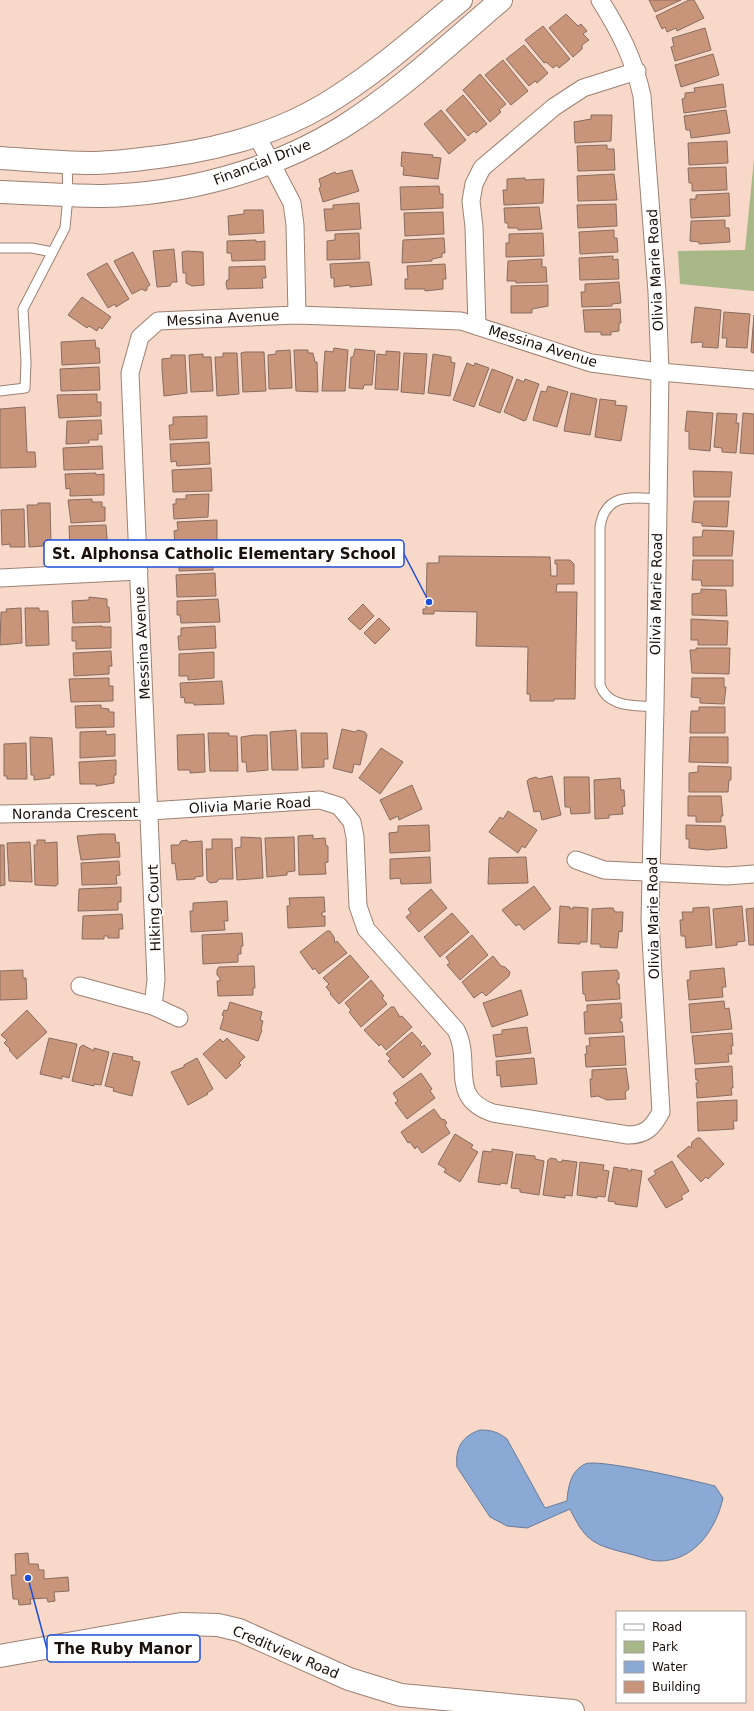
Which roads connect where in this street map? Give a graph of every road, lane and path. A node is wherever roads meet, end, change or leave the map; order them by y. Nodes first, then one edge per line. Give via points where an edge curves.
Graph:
1 (461, 0) edge
2 (501, 0) edge
3 (600, 0) edge
4 (636, 71) junction
5 (257, 136) junction
6 (0, 158) edge
7 (67, 162) junction
8 (270, 162) junction
9 (0, 192) edge
10 (68, 196) junction
11 (0, 248) edge
12 (52, 252) junction
13 (298, 315) junction
14 (477, 326) junction
15 (660, 372) junction
16 (754, 380) edge
17 (0, 390) edge
18 (657, 500) junction
19 (139, 571) junction
20 (0, 578) edge
21 (655, 708) junction
22 (150, 811) junction
23 (0, 814) edge
24 (576, 860) dead end
25 (651, 871) junction
26 (754, 874) edge
27 (80, 986) dead end
28 (153, 1006) junction
29 (179, 1018) dead end
30 (0, 1656) edge
31 (573, 1711) edge

1 - 5 street, Financial Drive via 339,95 290,122
2 - 8 street, Financial Drive via 387,96 321,139
3 - 4 street, Olivia Marie Road via 622,37
4 - 14 street via 583,88 554,107 482,168 474,184 471,201
4 - 15 street, Olivia Marie Road via 645,127
5 - 7 street, Financial Drive via 180,155 114,162
5 - 8 street
6 - 7 street, Financial Drive
7 - 10 lane
8 - 10 street, Financial Drive via 212,182 170,190 137,194
8 - 13 street via 292,203
9 - 10 street, Financial Drive
10 - 12 lane via 65,228
11 - 12 lane via 32,248
12 - 17 lane via 23,309 25,388
13 - 14 street, Messina Avenue via 461,321
13 - 19 street, Messina Avenue via 158,321 140,337 130,373
14 - 15 street, Messina Avenue via 591,363
15 - 16 street, Messina Avenue
15 - 18 street, Olivia Marie Road
18 - 21 street, Olivia Marie Road
18 - 21 lane via 628,497 617,501 605,512 600,527 600,685 607,697 614,702
19 - 20 street
19 - 22 street, Messina Avenue
21 - 25 street, Olivia Marie Road
22 - 23 street, Noranda Crescent
22 - 25 street, Olivia Marie Road via 320,800 339,806 352,822 358,906 366,929 456,1030 462,1047 466,1091 470,1100 493,1113 637,1135 648,1131 661,1112 650,921
22 - 28 street, Hiking Court via 156,980
24 - 25 street via 604,870
25 - 26 street via 727,876
27 - 28 street
28 - 29 street
30 - 31 street, Creditview Road via 181,1624 218,1625 239,1630 349,1679 402,1695

